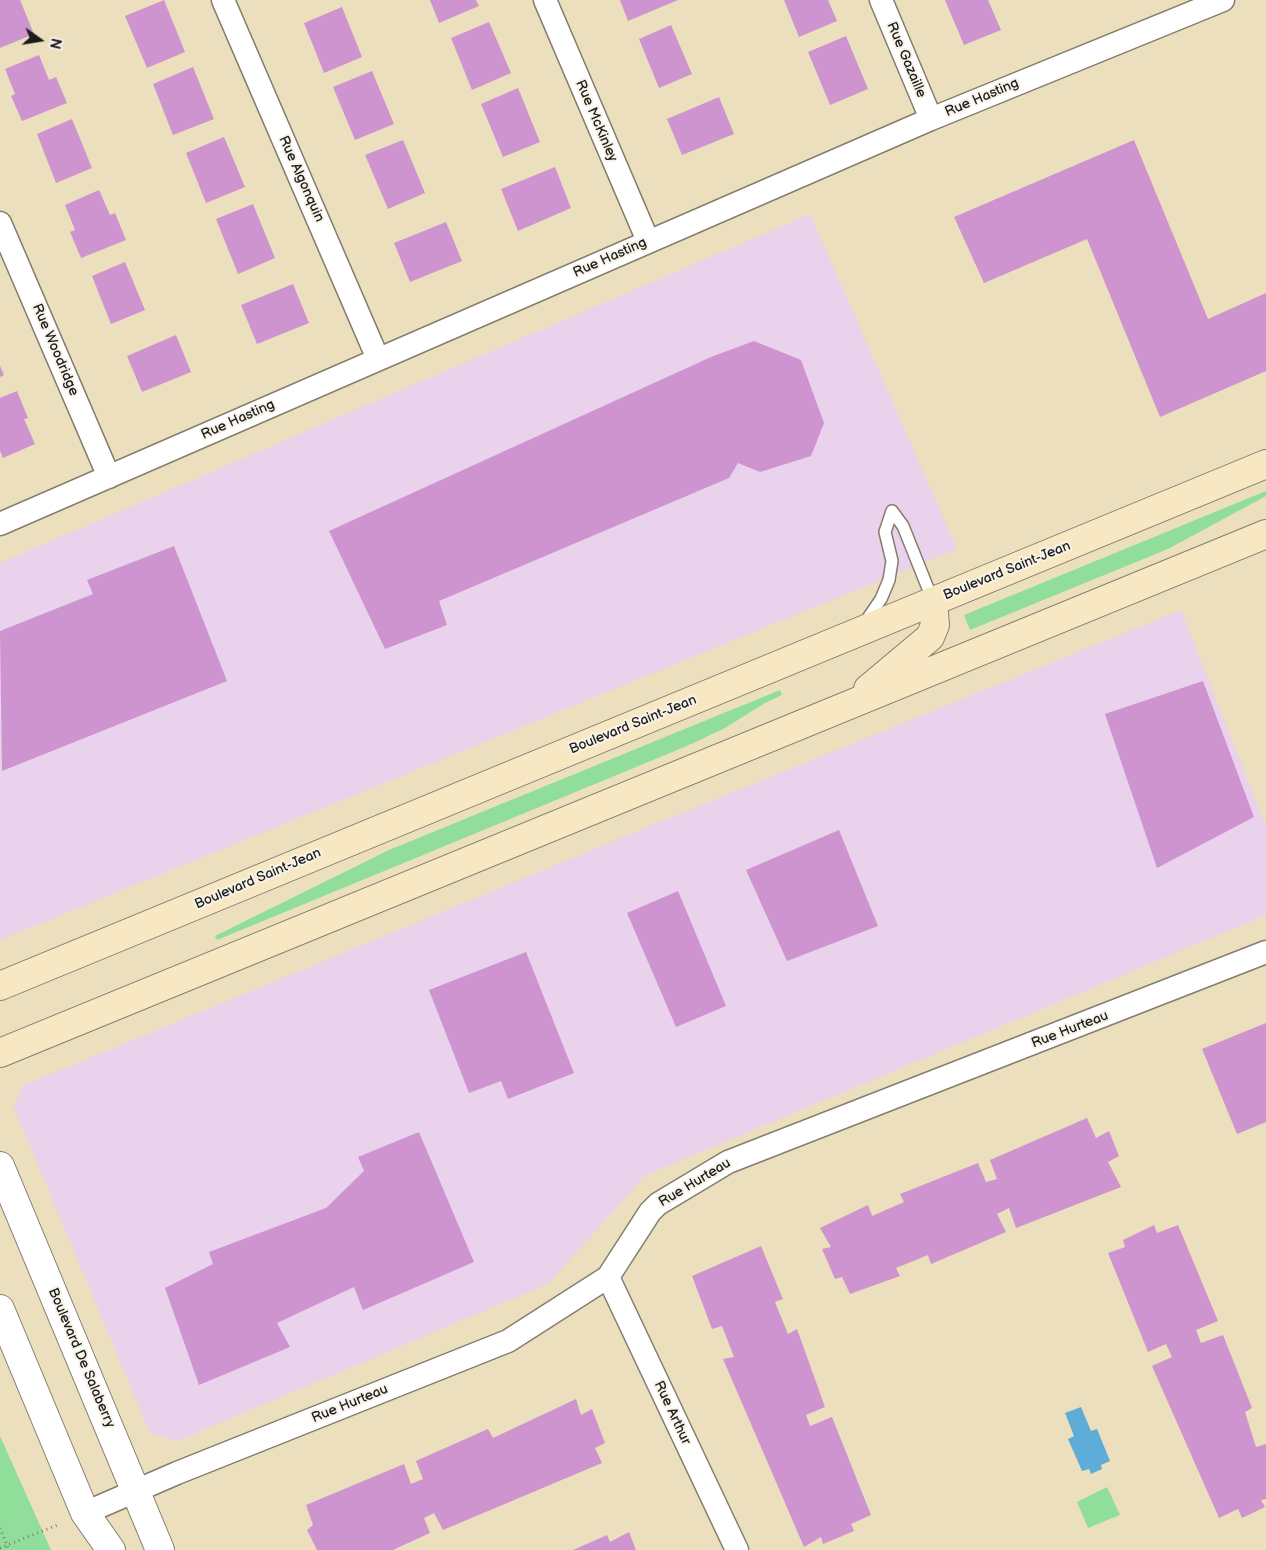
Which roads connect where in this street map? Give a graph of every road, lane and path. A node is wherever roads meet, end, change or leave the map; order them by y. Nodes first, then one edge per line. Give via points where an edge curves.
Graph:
1 (222, 0) edge
2 (544, 0) edge
3 (881, 0) edge
4 (1223, 0) edge
5 (931, 119) junction
6 (0, 223) edge
7 (648, 241) junction
8 (378, 359) junction
9 (1266, 464) edge
10 (109, 477) junction
11 (0, 524) edge
12 (1266, 534) edge
13 (933, 601) junction
14 (852, 635) junction
15 (849, 705) junction
16 (1266, 952) edge
17 (0, 986) edge
18 (0, 1053) edge
19 (0, 1166) edge
20 (608, 1277) junction
21 (0, 1309) edge
22 (136, 1491) junction
23 (86, 1513) junction
24 (55, 1526) dead end
25 (0, 1528) edge
26 (7, 1545) junction
27 (0, 1548) edge
28 (9, 1550) edge
29 (111, 1550) edge
30 (160, 1550) edge
31 (737, 1550) edge

1 - 8 street, Rue Algonquin
2 - 7 street, Rue McKinley
3 - 5 street, Rue Gazaille
4 - 5 street, Rue Hasting
5 - 7 street, Rue Hasting
6 - 10 street, Rue Woodridge
7 - 8 street, Rue Hasting
8 - 10 street, Rue Hasting
9 - 13 main road, Boulevard Saint-Jean
10 - 11 street, Rue Hasting
12 - 15 main road
13 - 14 main road, Boulevard Saint-Jean
13 - 14 lane via 903,526 892,512 885,532 892,561 889,580 874,611
13 - 15 main road via 935,625 930,637
14 - 17 main road, Boulevard Saint-Jean
15 - 18 main road
16 - 20 street, Rue Hurteau via 728,1162 658,1204
19 - 22 street, Boulevard De Salaberry
20 - 22 street, Rue Hurteau via 508,1341
20 - 31 street, Rue Arthur
21 - 23 street
22 - 23 street, Rue Hurteau
22 - 30 street, Boulevard De Salaberry
23 - 29 street
24 - 26 path
25 - 26 path
26 - 27 path
26 - 28 path

